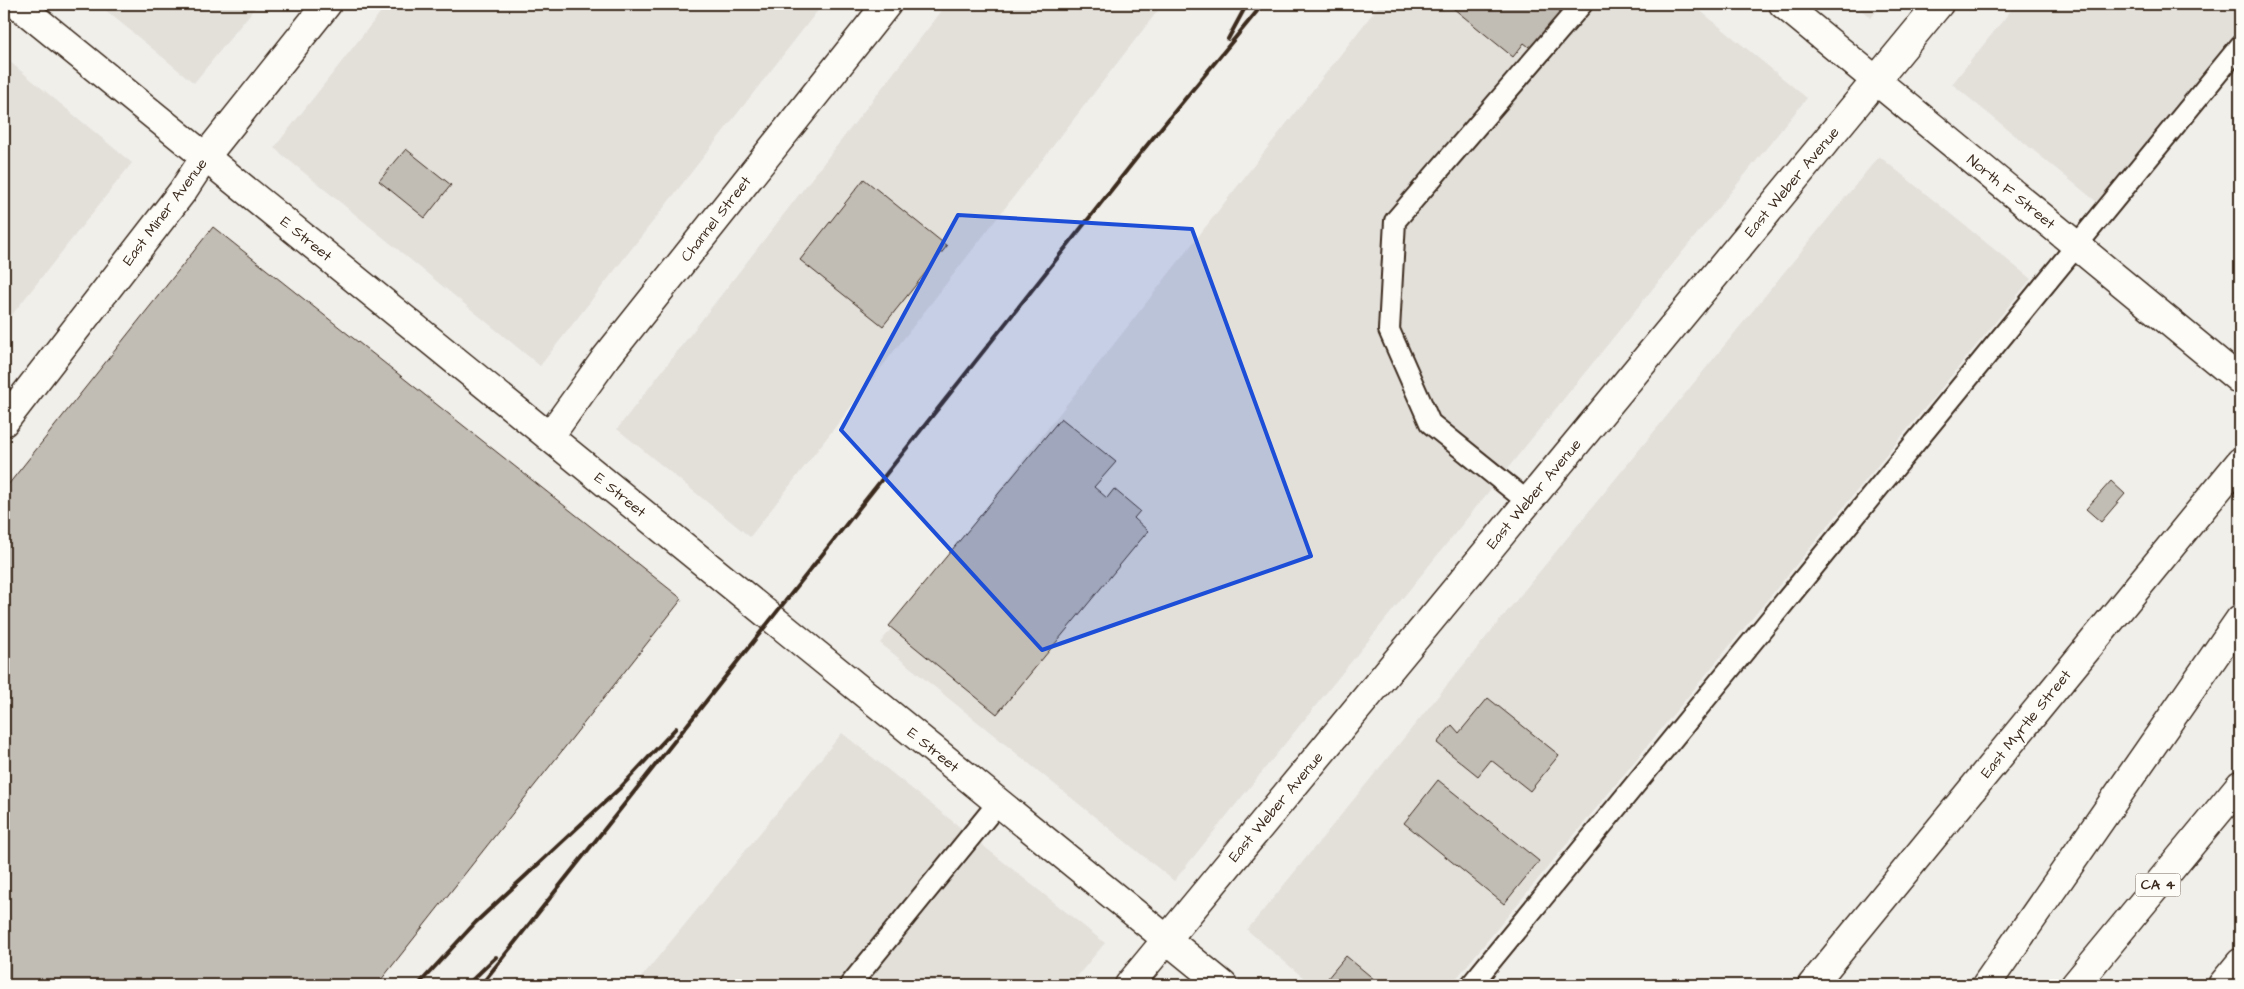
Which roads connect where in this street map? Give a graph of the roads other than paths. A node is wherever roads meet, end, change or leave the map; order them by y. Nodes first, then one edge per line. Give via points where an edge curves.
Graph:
1 (17, 4) edge
2 (327, 4) edge
3 (887, 4) edge
4 (1582, 4) edge
5 (1783, 4) edge
6 (1939, 4) edge
7 (2240, 46) edge
8 (1875, 81) junction
9 (205, 158) junction
10 (2076, 246) junction
11 (2240, 380) edge
12 (4, 422) edge
13 (549, 437) junction
14 (2240, 462) edge
15 (1528, 502) junction
16 (2240, 619) edge
17 (2240, 785) edge
18 (998, 803) junction
19 (1166, 940) junction
20 (2240, 963) edge
21 (850, 985) edge
22 (1129, 985) edge
23 (1223, 985) edge
24 (1471, 985) edge
25 (1812, 985) edge
26 (1986, 985) edge
27 (2075, 985) edge
28 (2222, 985) edge

1 - 9 main road, E Street
2 - 9 main road, East Miner Avenue
3 - 13 main road, Channel Street via 605,359
4 - 15 lane via 1395,221 1389,330 1430,423
5 - 8 main road, North F Street
6 - 8 main road, East Weber Avenue
7 - 10 lane
8 - 10 main road, North F Street
8 - 15 main road, East Weber Avenue
9 - 12 main road, East Miner Avenue
9 - 13 main road, E Street
10 - 11 main road, North F Street
10 - 24 lane
13 - 18 main road, E Street
14 - 25 main road, East Myrtle Street
15 - 19 main road, East Weber Avenue
16 - 26 main road
17 - 27 main road, CA 4
18 - 19 main road, E Street
18 - 21 lane
19 - 22 main road, East Weber Avenue
19 - 23 main road, E Street
20 - 28 main road

